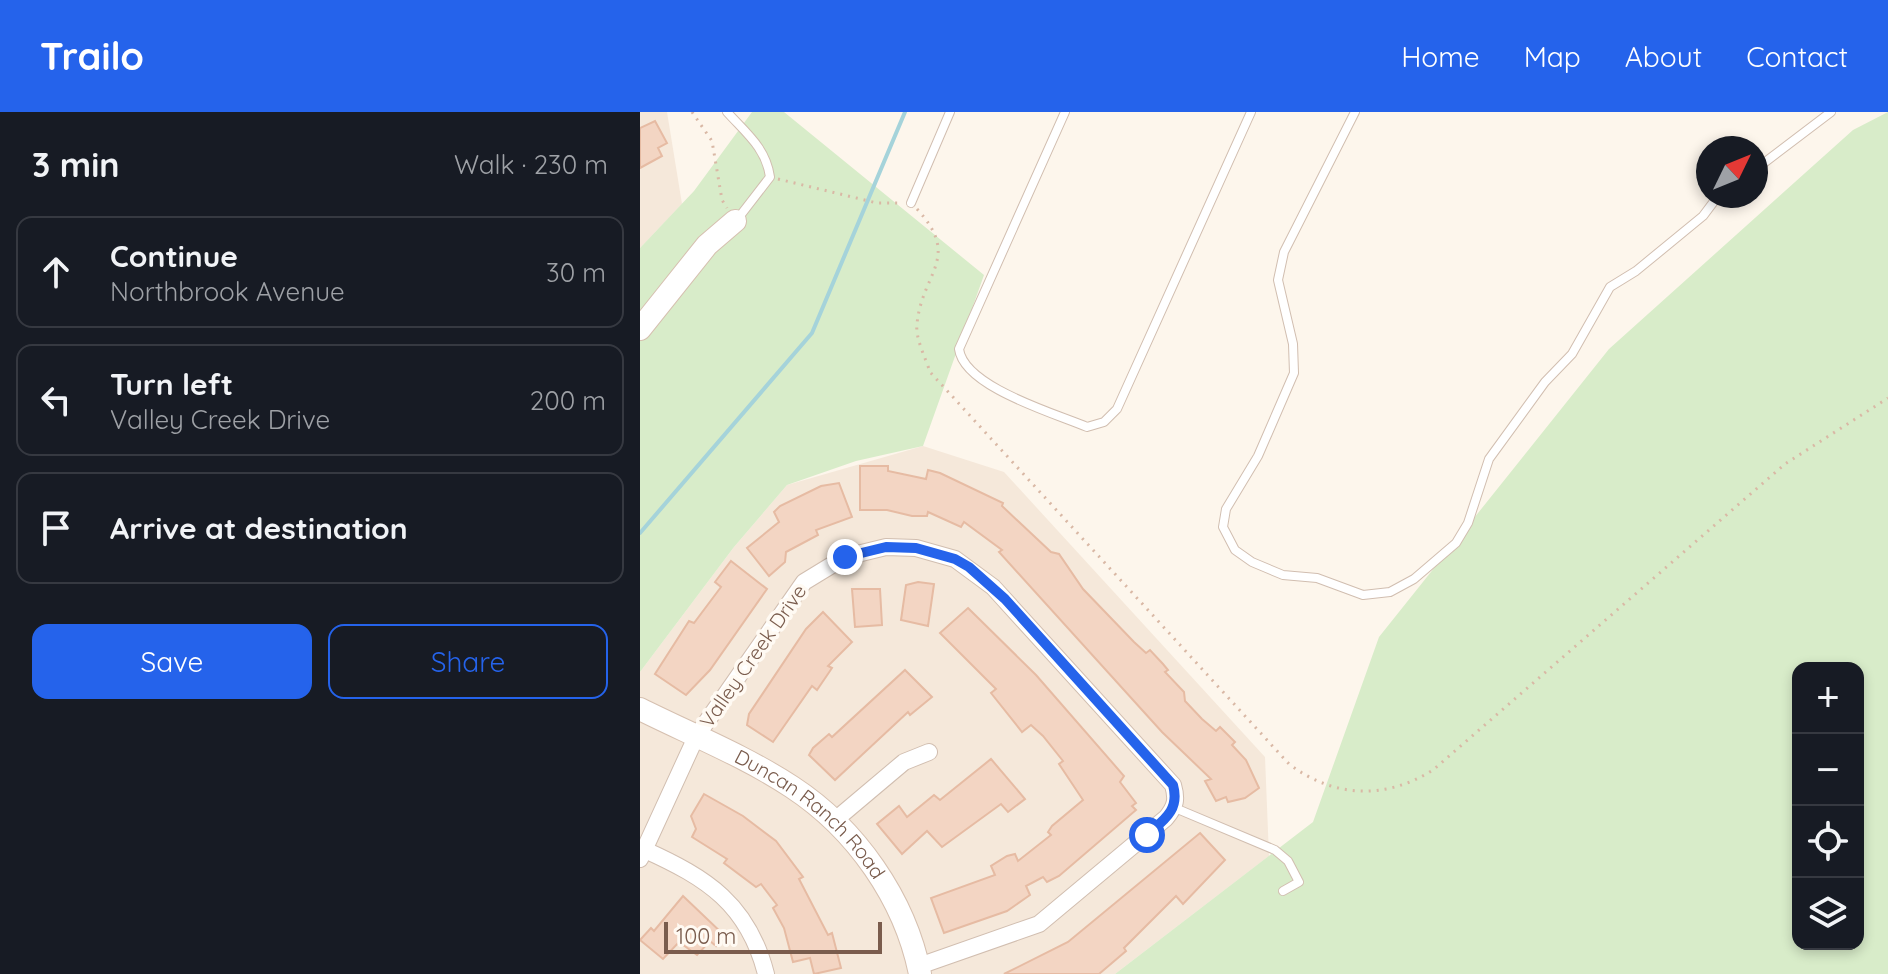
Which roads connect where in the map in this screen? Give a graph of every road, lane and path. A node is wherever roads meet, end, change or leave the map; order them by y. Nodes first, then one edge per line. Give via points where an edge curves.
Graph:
1 (692, 112) edge
2 (727, 112) edge
3 (950, 112) edge
4 (1065, 112) edge
5 (1251, 112) edge
6 (1355, 112) edge
7 (1831, 112) edge
8 (1768, 160) edge
9 (770, 177) junction
10 (911, 203) junction
11 (1709, 208) edge
12 (735, 221) junction
13 (640, 329) edge
14 (1888, 398) edge
15 (640, 709) edge
16 (696, 737) junction
17 (929, 752) dead end
18 (1176, 802) junction
19 (834, 821) junction
20 (643, 855) edge
21 (1283, 891) dead end
22 (919, 970) edge
23 (766, 974) edge

1 - 12 path via 712,141 722,200
2 - 9 lane via 761,148
3 - 10 lane
4 - 5 lane via 959,349 965,365 981,381 1087,427 1104,422 1117,409
6 - 11 lane via 1284,252 1278,280 1294,373 1258,456 1226,509 1223,527 1235,550 1283,575 1317,578 1363,595 1390,592 1456,543 1489,459 1572,354 1610,287
7 - 8 lane
9 - 10 path via 877,203
9 - 12 lane
10 - 14 path via 934,228 940,248 916,326 930,372 1289,764 1315,781 1345,791 1391,789 1433,770 1785,464
12 - 13 street via 707,245
15 - 16 street, Duncan Ranch Road
16 - 18 street, Valley Creek Drive via 804,582 860,552 916,548 955,559 993,587 1173,785
16 - 19 street, Duncan Ranch Road via 792,787
16 - 20 street, Valley Creek Drive
17 - 19 street via 904,762
18 - 21 lane via 1275,850 1299,882
18 - 22 street via 1075,898 1039,924
19 - 22 street, Duncan Ranch Road via 867,857 893,898
20 - 23 street via 693,872 723,896 747,926

